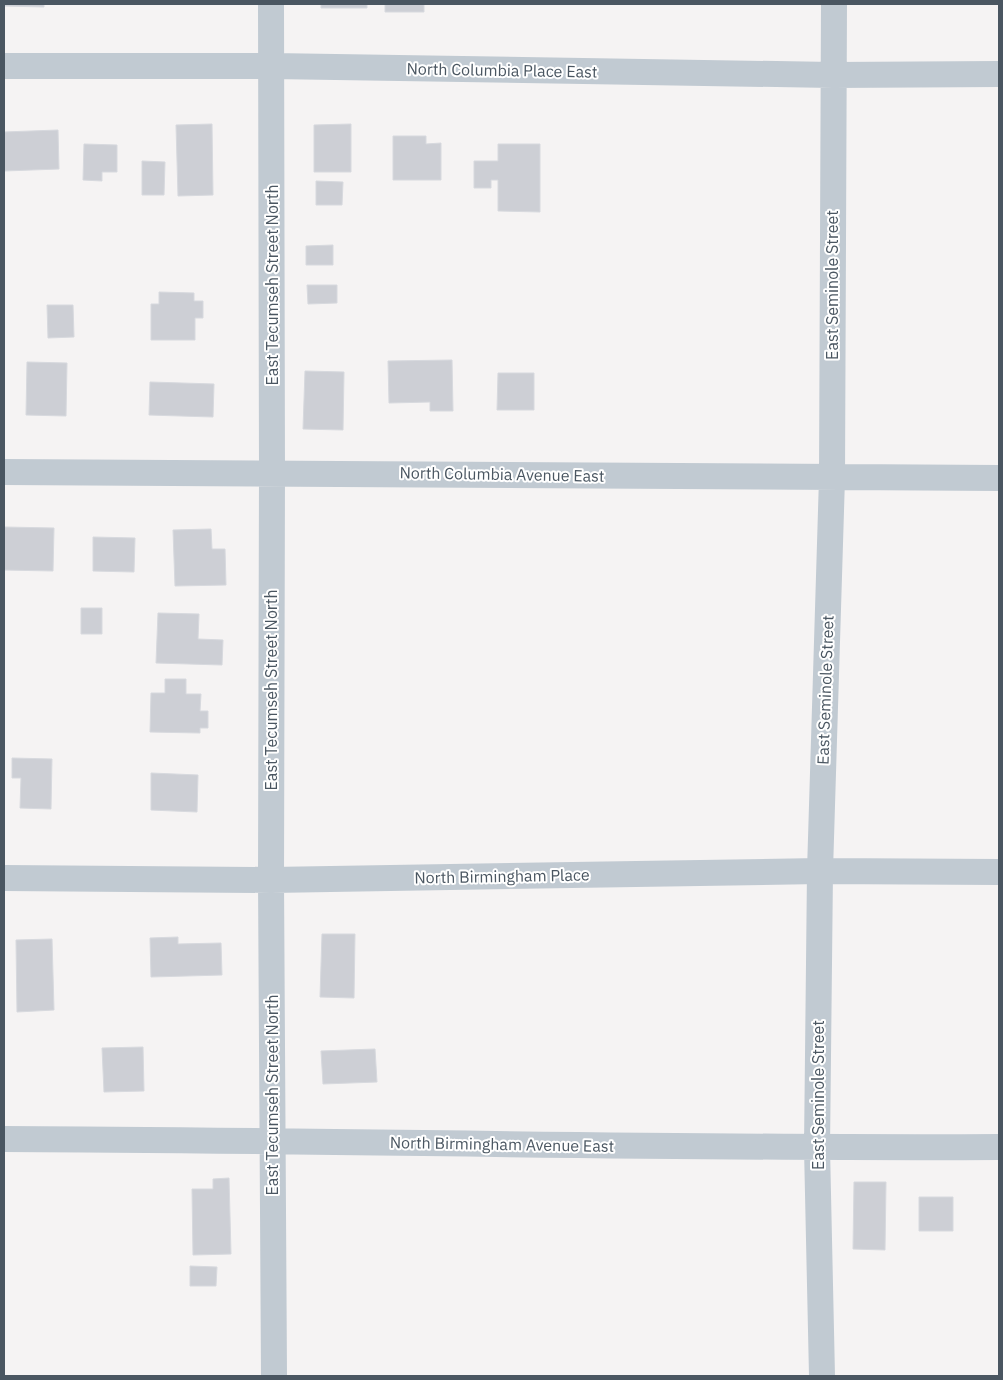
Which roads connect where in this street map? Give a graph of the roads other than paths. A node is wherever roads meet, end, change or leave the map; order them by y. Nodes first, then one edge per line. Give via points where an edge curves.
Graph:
1 (271, 4) edge
2 (834, 4) edge
3 (4, 66) edge
4 (272, 66) junction
5 (999, 74) edge
6 (833, 75) junction
7 (4, 472) edge
8 (272, 472) junction
9 (832, 478) junction
10 (999, 478) edge
11 (820, 870) junction
12 (999, 872) edge
13 (4, 878) edge
14 (270, 880) junction
15 (4, 1139) edge
16 (273, 1140) junction
17 (999, 1147) edge
18 (817, 1148) junction
19 (274, 1376) edge
20 (822, 1376) edge

1 - 4 street, East Tecumseh Street North
2 - 6 street, East Seminole Street
3 - 4 street, North Columbia Place East
4 - 6 street, North Columbia Place East
4 - 8 street, East Tecumseh Street North
5 - 6 street, North Columbia Place East
6 - 9 street, East Seminole Street
7 - 8 street, North Columbia Avenue East
8 - 9 street, North Columbia Avenue East
8 - 14 street, East Tecumseh Street North
9 - 10 street, North Columbia Avenue East
9 - 11 street, East Seminole Street
11 - 12 street, North Birmingham Place
11 - 14 street, North Birmingham Place
11 - 18 street, East Seminole Street
13 - 14 street, North Birmingham Place
14 - 16 street, East Tecumseh Street North
15 - 16 street, North Birmingham Avenue East
16 - 18 street, North Birmingham Avenue East
16 - 19 street, East Tecumseh Street North
17 - 18 street, North Birmingham Avenue East
18 - 20 street, East Seminole Street

